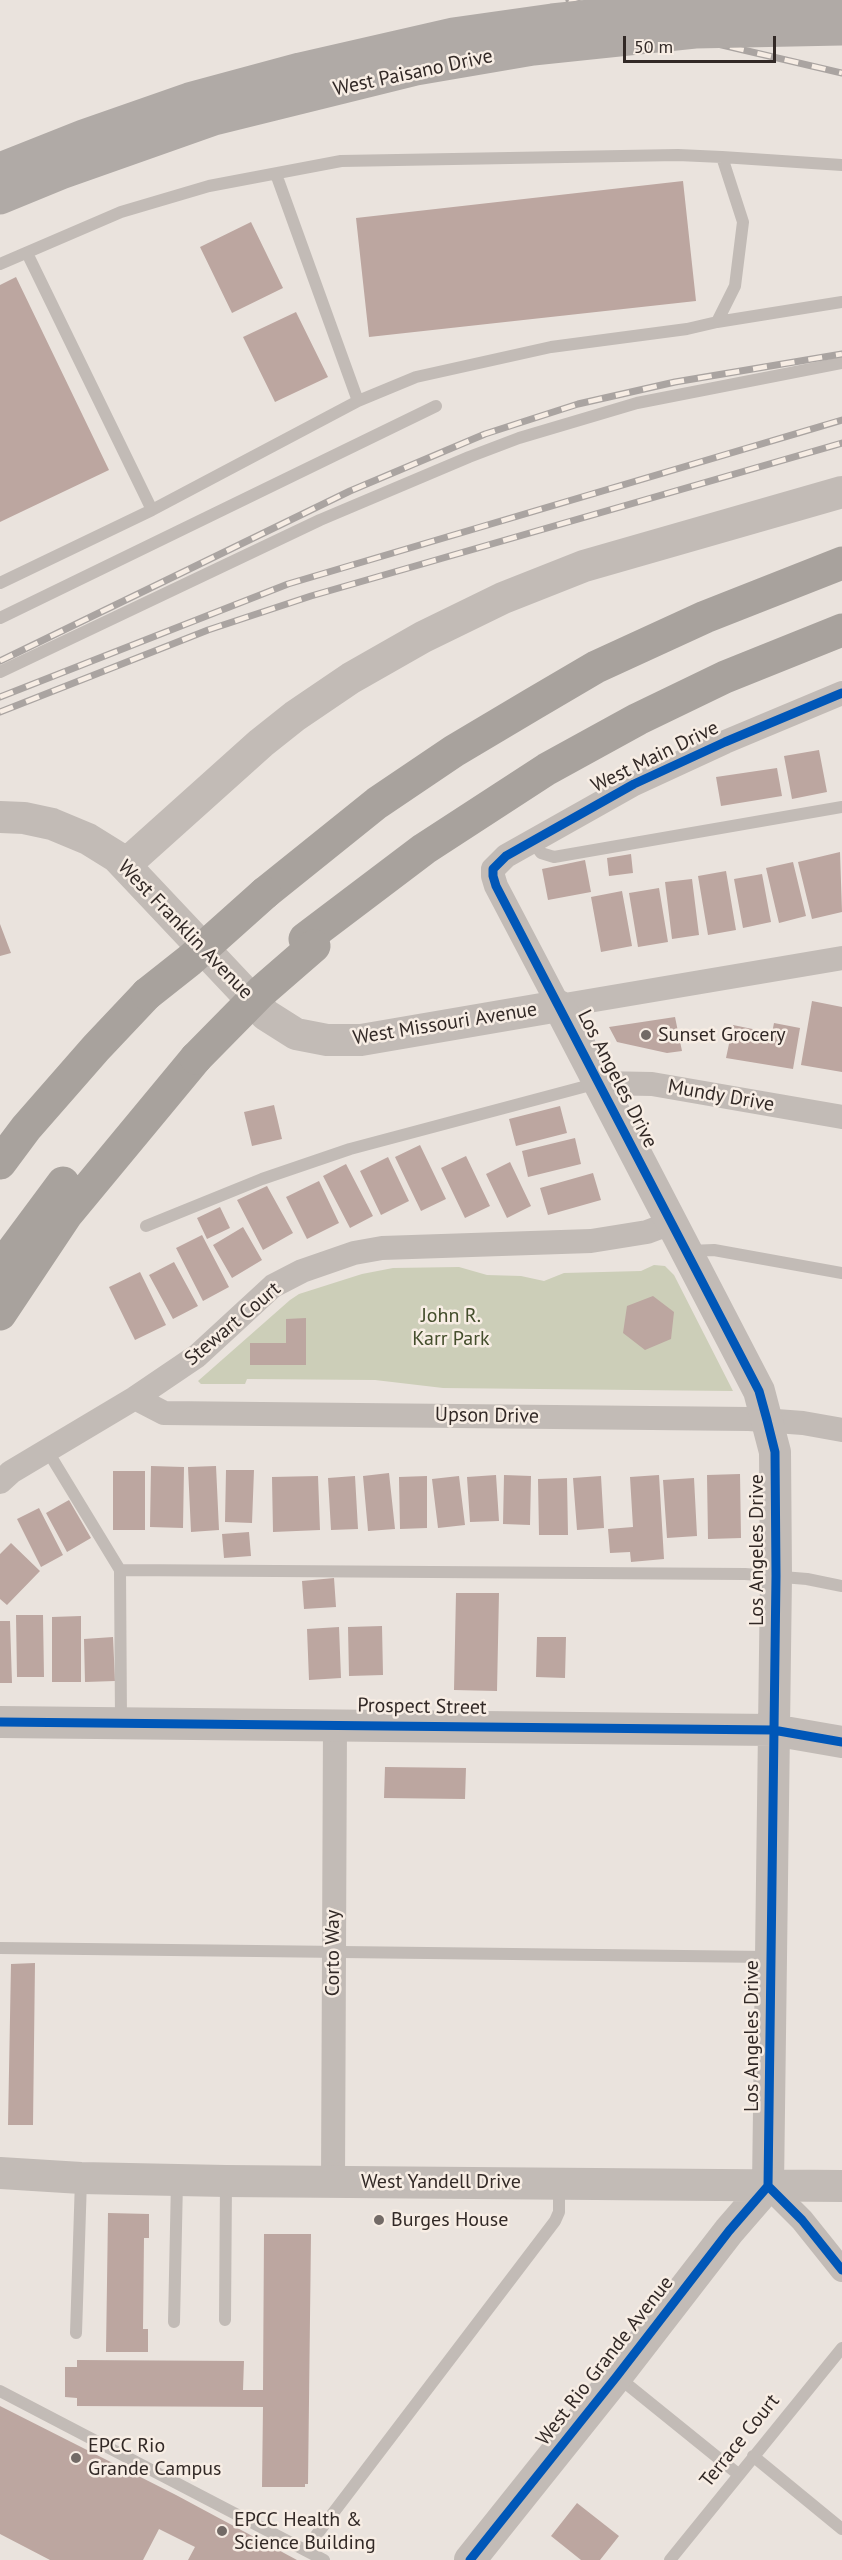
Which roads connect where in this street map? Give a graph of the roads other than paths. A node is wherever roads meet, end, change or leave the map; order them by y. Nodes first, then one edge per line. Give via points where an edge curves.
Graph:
1 (842, 3) edge
2 (842, 28) edge
3 (722, 157) junction
4 (842, 165) edge
5 (0, 169) edge
6 (276, 174) junction
7 (0, 198) edge
8 (27, 253) junction
9 (0, 264) edge
10 (842, 302) edge
11 (717, 322) junction
12 (842, 363) edge
13 (358, 401) junction
14 (436, 406) dead end
15 (842, 492) edge
16 (152, 510) junction
17 (835, 563) edge
18 (0, 583) edge
19 (0, 618) edge
20 (842, 630) edge
21 (0, 672) edge
22 (842, 693) edge
23 (842, 807) edge
24 (0, 817) edge
25 (532, 841) junction
26 (125, 864) junction
27 (493, 869) joint
28 (842, 958) edge
29 (559, 1006) junction
30 (266, 1015) joint
31 (192, 1053) junction
32 (598, 1083) junction
33 (842, 1117) edge
34 (0, 1163) edge
35 (670, 1223) junction
36 (146, 1226) dead end
37 (685, 1251) junction
38 (0, 1268) edge
39 (842, 1273) edge
40 (0, 1314) edge
41 (135, 1398) junction
42 (767, 1420) junction
43 (842, 1430) edge
44 (47, 1450) junction
45 (0, 1482) edge
46 (120, 1570) junction
47 (776, 1576) junction
48 (842, 1586) edge
49 (0, 1722) edge
50 (121, 1723) junction
51 (335, 1724) junction
52 (773, 1730) junction
53 (842, 1742) edge
54 (0, 1948) edge
55 (332, 1952) junction
56 (770, 1957) junction
57 (0, 2173) edge
58 (41, 2177) junction
59 (81, 2178) junction
60 (177, 2180) junction
61 (226, 2181) junction
62 (333, 2182) junction
63 (0, 2183) edge
64 (559, 2183) junction
65 (768, 2186) junction
66 (842, 2186) edge
67 (842, 2270) edge
68 (225, 2320) dead end
69 (174, 2322) dead end
70 (76, 2333) dead end
71 (842, 2348) edge
72 (617, 2376) junction
73 (0, 2391) edge
74 (753, 2456) junction
75 (738, 2474) junction
76 (842, 2529) edge
77 (304, 2550) junction
78 (324, 2560) edge
79 (470, 2560) edge
80 (669, 2560) edge

1 - 5 main road, West Paisano Drive, bridge via 673,7 453,34 189,99
2 - 7 main road, West Paisano Drive, bridge via 695,32 533,50 416,69 214,119
3 - 4 lane
3 - 6 lane via 341,161
3 - 11 lane via 743,222 735,286
6 - 8 lane via 209,186 121,212
6 - 13 lane
8 - 9 lane
8 - 16 lane
10 - 11 lane
11 - 13 lane via 551,347 416,376
12 - 21 lane via 637,403 519,438 320,520
13 - 16 lane
14 - 19 lane
15 - 26 street via 574,570 504,598 423,638 351,678 295,716
16 - 18 lane
17 - 34 highway, bridge via 705,616 596,667 454,752 377,804 147,994 26,1128
20 - 31 highway via 725,677 638,719 547,769 424,849 333,916 310,942 238,998
22 - 25 street, West Main Drive via 634,784
23 - 25 lane via 554,857 541,853
24 - 26 street, West Franklin Avenue via 52,824 88,839
25 - 27 street, West Main Drive via 506,855
26 - 30 street, West Franklin Avenue
27 - 29 street, Los Angeles Drive via 494,882
28 - 29 street, West Missouri Avenue
29 - 30 street, West Missouri Avenue via 361,1040 327,1040 296,1034
29 - 32 street, Los Angeles Drive
31 - 38 highway via 60,1187
31 - 40 highway via 66,1215
32 - 33 street, Mundy Drive via 652,1084
32 - 35 street, Los Angeles Drive
32 - 36 lane via 350,1149 262,1179
35 - 37 street, Los Angeles Drive
35 - 41 street, Stewart Court via 647,1232 591,1241 382,1248 354,1253 273,1286 197,1356
37 - 39 lane via 714,1250
37 - 42 street, Los Angeles Drive via 759,1391
41 - 42 street, Upson Drive via 164,1413
41 - 44 street, Stewart Court
42 - 43 street, Upson Drive
42 - 47 street, Los Angeles Drive via 774,1452
44 - 45 street, Stewart Court
44 - 46 lane
46 - 47 lane
46 - 50 lane
47 - 48 lane
47 - 52 street, Los Angeles Drive
49 - 50 street, Prospect Street
50 - 51 street, Prospect Street
51 - 52 street, Prospect Street
51 - 55 street, Corto Way
52 - 53 street, Prospect Street
52 - 56 street, Los Angeles Drive
54 - 55 lane
55 - 56 lane
55 - 62 street, Corto Way
56 - 65 street, Los Angeles Drive
57 - 58 street, West Yandell Drive
58 - 59 street, West Yandell Drive
58 - 63 street, West Yandell Drive
59 - 60 street, West Yandell Drive
59 - 70 lane
60 - 61 street, West Yandell Drive
60 - 69 lane
61 - 62 street, West Yandell Drive
61 - 68 lane
62 - 64 street, West Yandell Drive
64 - 65 street, West Yandell Drive
64 - 77 lane via 559,2212 555,2221
65 - 66 street, West Yandell Drive
65 - 67 street via 802,2220
65 - 72 street, West Rio Grande Avenue
71 - 74 lane, Terrace Court
72 - 75 lane
72 - 79 street, West Rio Grande Avenue
73 - 77 lane
74 - 75 lane, Terrace Court
74 - 76 lane
75 - 80 lane, Terrace Court
77 - 78 lane

